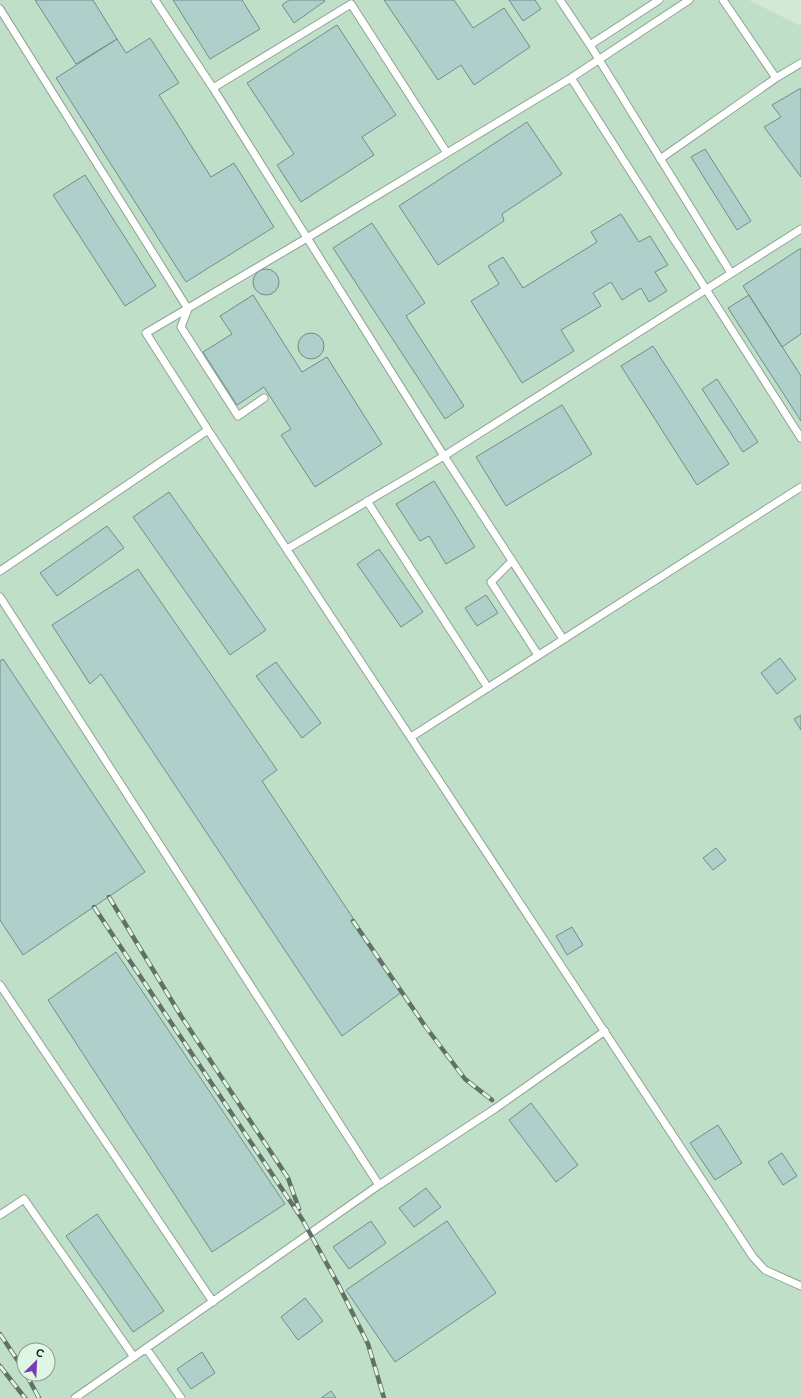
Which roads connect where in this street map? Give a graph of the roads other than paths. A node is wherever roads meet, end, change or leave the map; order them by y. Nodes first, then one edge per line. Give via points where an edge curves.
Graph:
1 (156, 0) edge
2 (560, 0) edge
3 (659, 0) edge
4 (689, 0) edge
5 (723, 0) edge
6 (350, 2) edge
7 (0, 9) edge
8 (590, 45) junction
9 (599, 60) junction
10 (801, 63) edge
11 (571, 78) junction
12 (776, 78) junction
13 (213, 88) junction
14 (447, 153) junction
15 (660, 159) junction
16 (801, 229) edge
17 (308, 238) junction
18 (731, 273) junction
19 (706, 289) junction
20 (188, 309) junction
21 (264, 398) dead end
22 (208, 430) junction
23 (801, 438) edge
24 (444, 456) junction
25 (801, 487) edge
26 (368, 501) junction
27 (287, 549) junction
28 (512, 561) junction
29 (0, 571) edge
30 (0, 597) edge
31 (563, 639) junction
32 (538, 655) junction
33 (488, 688) junction
34 (411, 737) junction
35 (0, 985) edge
36 (605, 1031) junction
37 (379, 1185) junction
38 (0, 1214) edge
39 (801, 1286) edge
40 (213, 1302) junction
41 (146, 1348) junction
42 (134, 1357) junction
43 (75, 1398) edge
44 (181, 1398) edge

1 - 13 lane
2 - 8 lane
3 - 8 lane
4 - 9 lane
5 - 12 lane
6 - 13 lane
6 - 14 lane
7 - 20 lane
8 - 9 lane
9 - 11 lane
9 - 15 lane
10 - 12 lane
11 - 14 lane
11 - 19 lane
12 - 15 lane
13 - 17 lane
14 - 17 lane
15 - 18 lane
16 - 18 lane
17 - 20 lane
17 - 24 lane
18 - 19 lane
19 - 23 lane
19 - 24 lane
20 - 21 lane via 181,327 238,416
20 - 22 lane via 146,333
22 - 27 lane
22 - 29 lane
24 - 26 lane
24 - 28 lane
25 - 31 lane
26 - 27 lane
26 - 33 lane
27 - 34 lane
28 - 31 lane
28 - 32 lane via 491,582
30 - 37 lane
31 - 32 lane
32 - 33 lane
33 - 34 lane
34 - 36 lane
35 - 40 lane
36 - 37 lane via 496,1108
36 - 39 lane via 753,1257 765,1270
37 - 40 lane
38 - 42 lane via 24,1199
40 - 41 lane
41 - 42 lane
41 - 44 lane
42 - 43 lane

